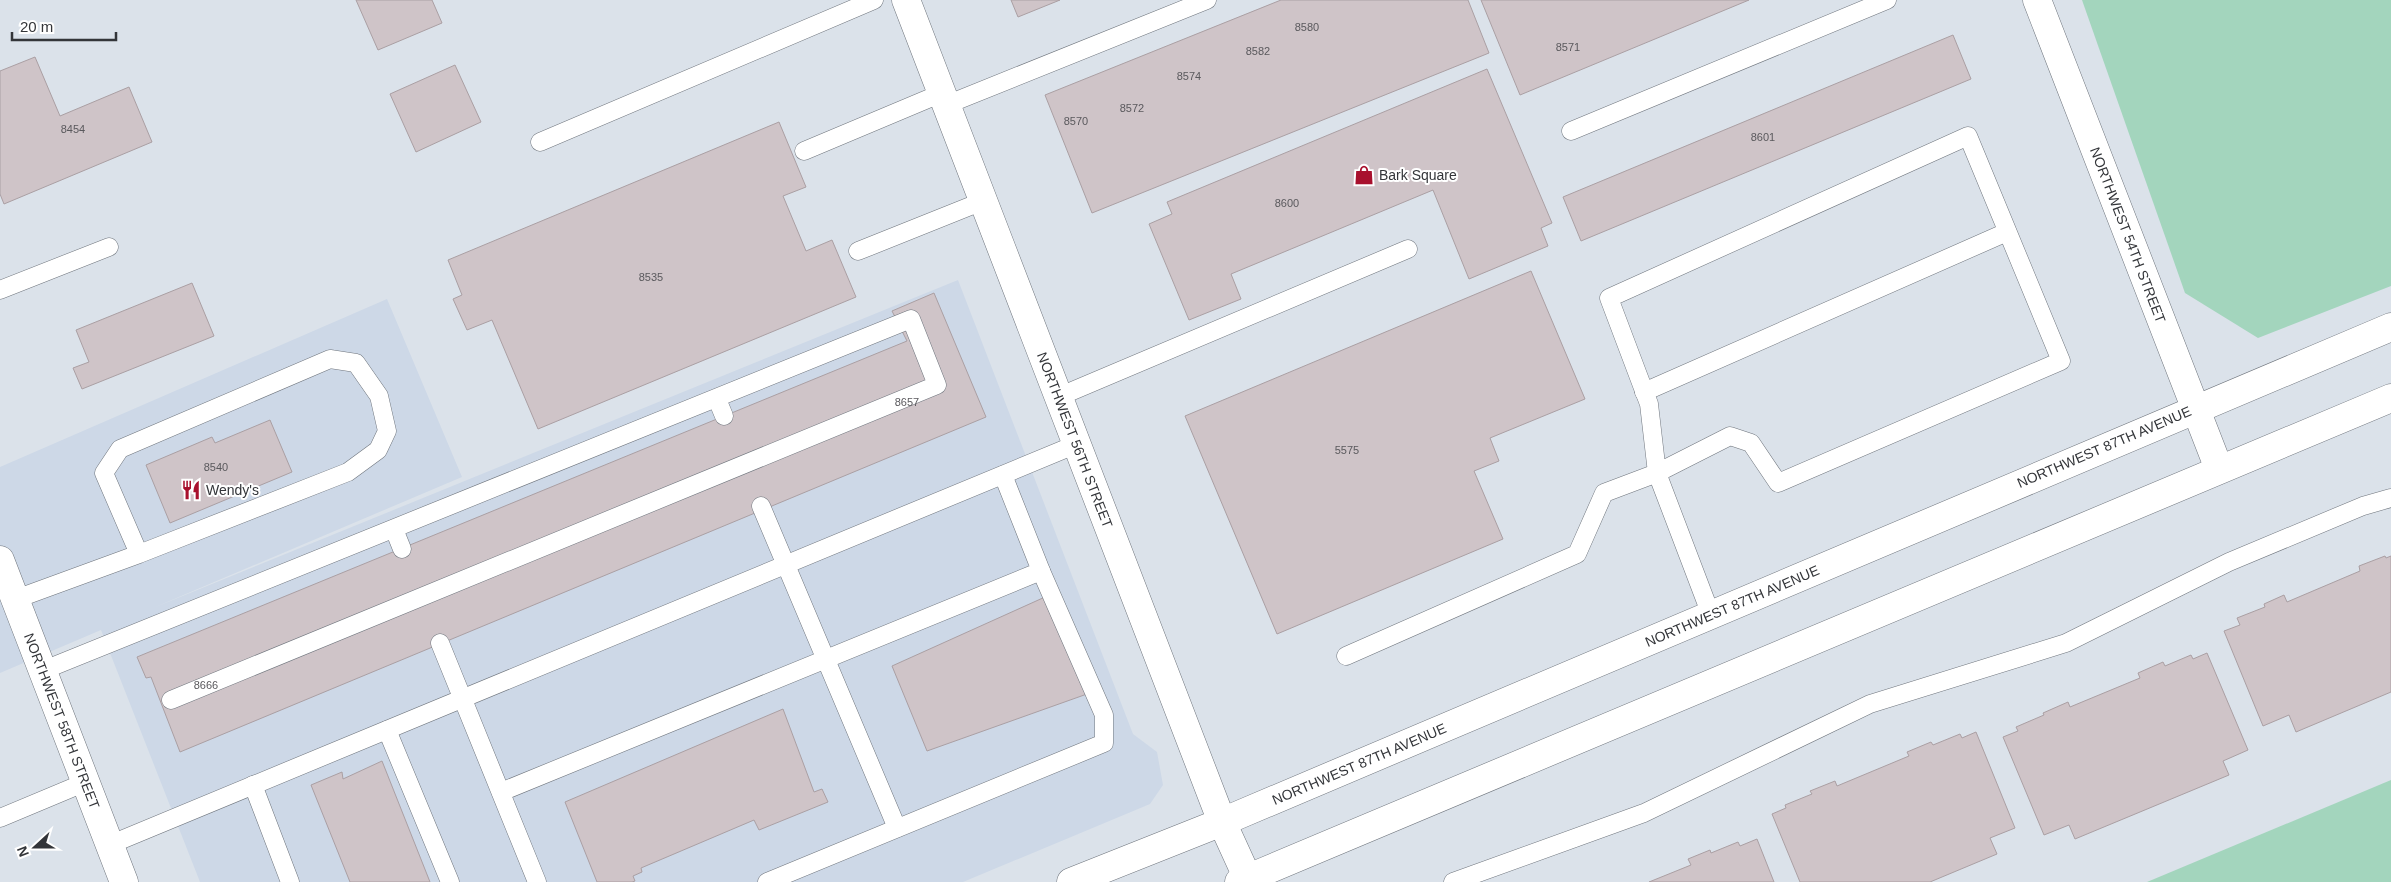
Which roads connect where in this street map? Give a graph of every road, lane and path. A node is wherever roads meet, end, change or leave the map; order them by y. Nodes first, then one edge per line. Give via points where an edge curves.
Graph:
1 (874, 0) edge
2 (906, 0) edge
3 (1207, 0) edge
4 (1887, 0) edge
5 (2037, 0) edge
6 (944, 99) junction
7 (1571, 131) dead end
8 (540, 142) dead end
9 (804, 151) dead end
10 (983, 201) junction
11 (2007, 232) junction
12 (109, 247) dead end
13 (1408, 249) dead end
14 (858, 251) dead end
15 (0, 290) edge
16 (2391, 327) edge
17 (1644, 392) junction
18 (1058, 397) junction
19 (717, 398) junction
20 (2391, 398) edge
21 (2195, 408) junction
22 (724, 416) dead end
23 (1077, 444) junction
24 (2219, 469) junction
25 (1657, 473) junction
26 (1003, 475) junction
27 (2391, 498) edge
28 (762, 506) dead end
29 (394, 529) junction
30 (402, 549) dead end
31 (139, 554) junction
32 (0, 560) edge
33 (786, 565) junction
34 (1041, 571) junction
35 (16, 600) junction
36 (1711, 615) junction
37 (440, 643) dead end
38 (1346, 656) dead end
39 (826, 659) junction
40 (44, 670) junction
41 (463, 698) junction
42 (171, 700) dead end
43 (386, 730) junction
44 (86, 782) junction
45 (253, 785) junction
46 (501, 792) junction
47 (0, 818) edge
48 (1222, 822) junction
49 (897, 828) junction
50 (109, 845) junction
51 (1244, 880) edge
52 (124, 882) edge
53 (290, 882) edge
54 (450, 882) edge
55 (537, 882) edge
56 (767, 882) edge
57 (1071, 882) edge
58 (1453, 882) edge

1 - 8 lane
2 - 6 main road, NORTHWEST 56TH STREET
3 - 6 lane
4 - 7 lane
5 - 21 main road, NORTHWEST 54TH STREET
6 - 9 lane
6 - 10 main road, NORTHWEST 56TH STREET
10 - 14 lane
10 - 18 main road, NORTHWEST 56TH STREET
11 - 17 lane
11 - 17 lane via 1968,136 1609,298
11 - 25 lane via 2061,361 1778,483 1751,443 1730,436
12 - 15 lane
13 - 18 lane
16 - 21 main road, NORTHWEST 87TH AVENUE
17 - 25 lane via 1649,404
18 - 23 main road, NORTHWEST 56TH STREET
19 - 22 lane
19 - 29 lane
19 - 42 lane via 911,319 937,385
20 - 24 main road
21 - 24 main road, NORTHWEST 54TH STREET
21 - 36 main road, NORTHWEST 87TH AVENUE
23 - 26 lane
23 - 48 main road, NORTHWEST 56TH STREET
24 - 51 main road
25 - 36 lane
25 - 38 lane via 1604,493 1577,554
26 - 33 lane
26 - 34 lane
27 - 58 lane via 2363,506 2229,562 2066,643 1870,704 1644,813
28 - 33 lane
29 - 30 lane
29 - 40 lane
31 - 31 lane via 348,472 378,450 387,431 379,396 356,363 330,359 120,449 104,473
31 - 35 lane
32 - 35 main road, NORTHWEST 58TH STREET
33 - 39 lane
33 - 41 lane
34 - 39 lane
34 - 49 lane via 1104,715 1104,743
35 - 40 main road, NORTHWEST 58TH STREET
36 - 48 main road, NORTHWEST 87TH AVENUE
37 - 41 lane
39 - 46 lane
39 - 49 lane
40 - 44 main road, NORTHWEST 58TH STREET
41 - 43 lane
41 - 46 lane
43 - 45 lane
43 - 54 lane
44 - 47 lane
44 - 50 main road, NORTHWEST 58TH STREET
45 - 50 lane
45 - 53 lane
46 - 55 lane
48 - 51 main road, NORTHWEST 56TH STREET
48 - 57 main road, NORTHWEST 87TH AVENUE
49 - 56 lane
50 - 52 main road, NORTHWEST 58TH STREET

